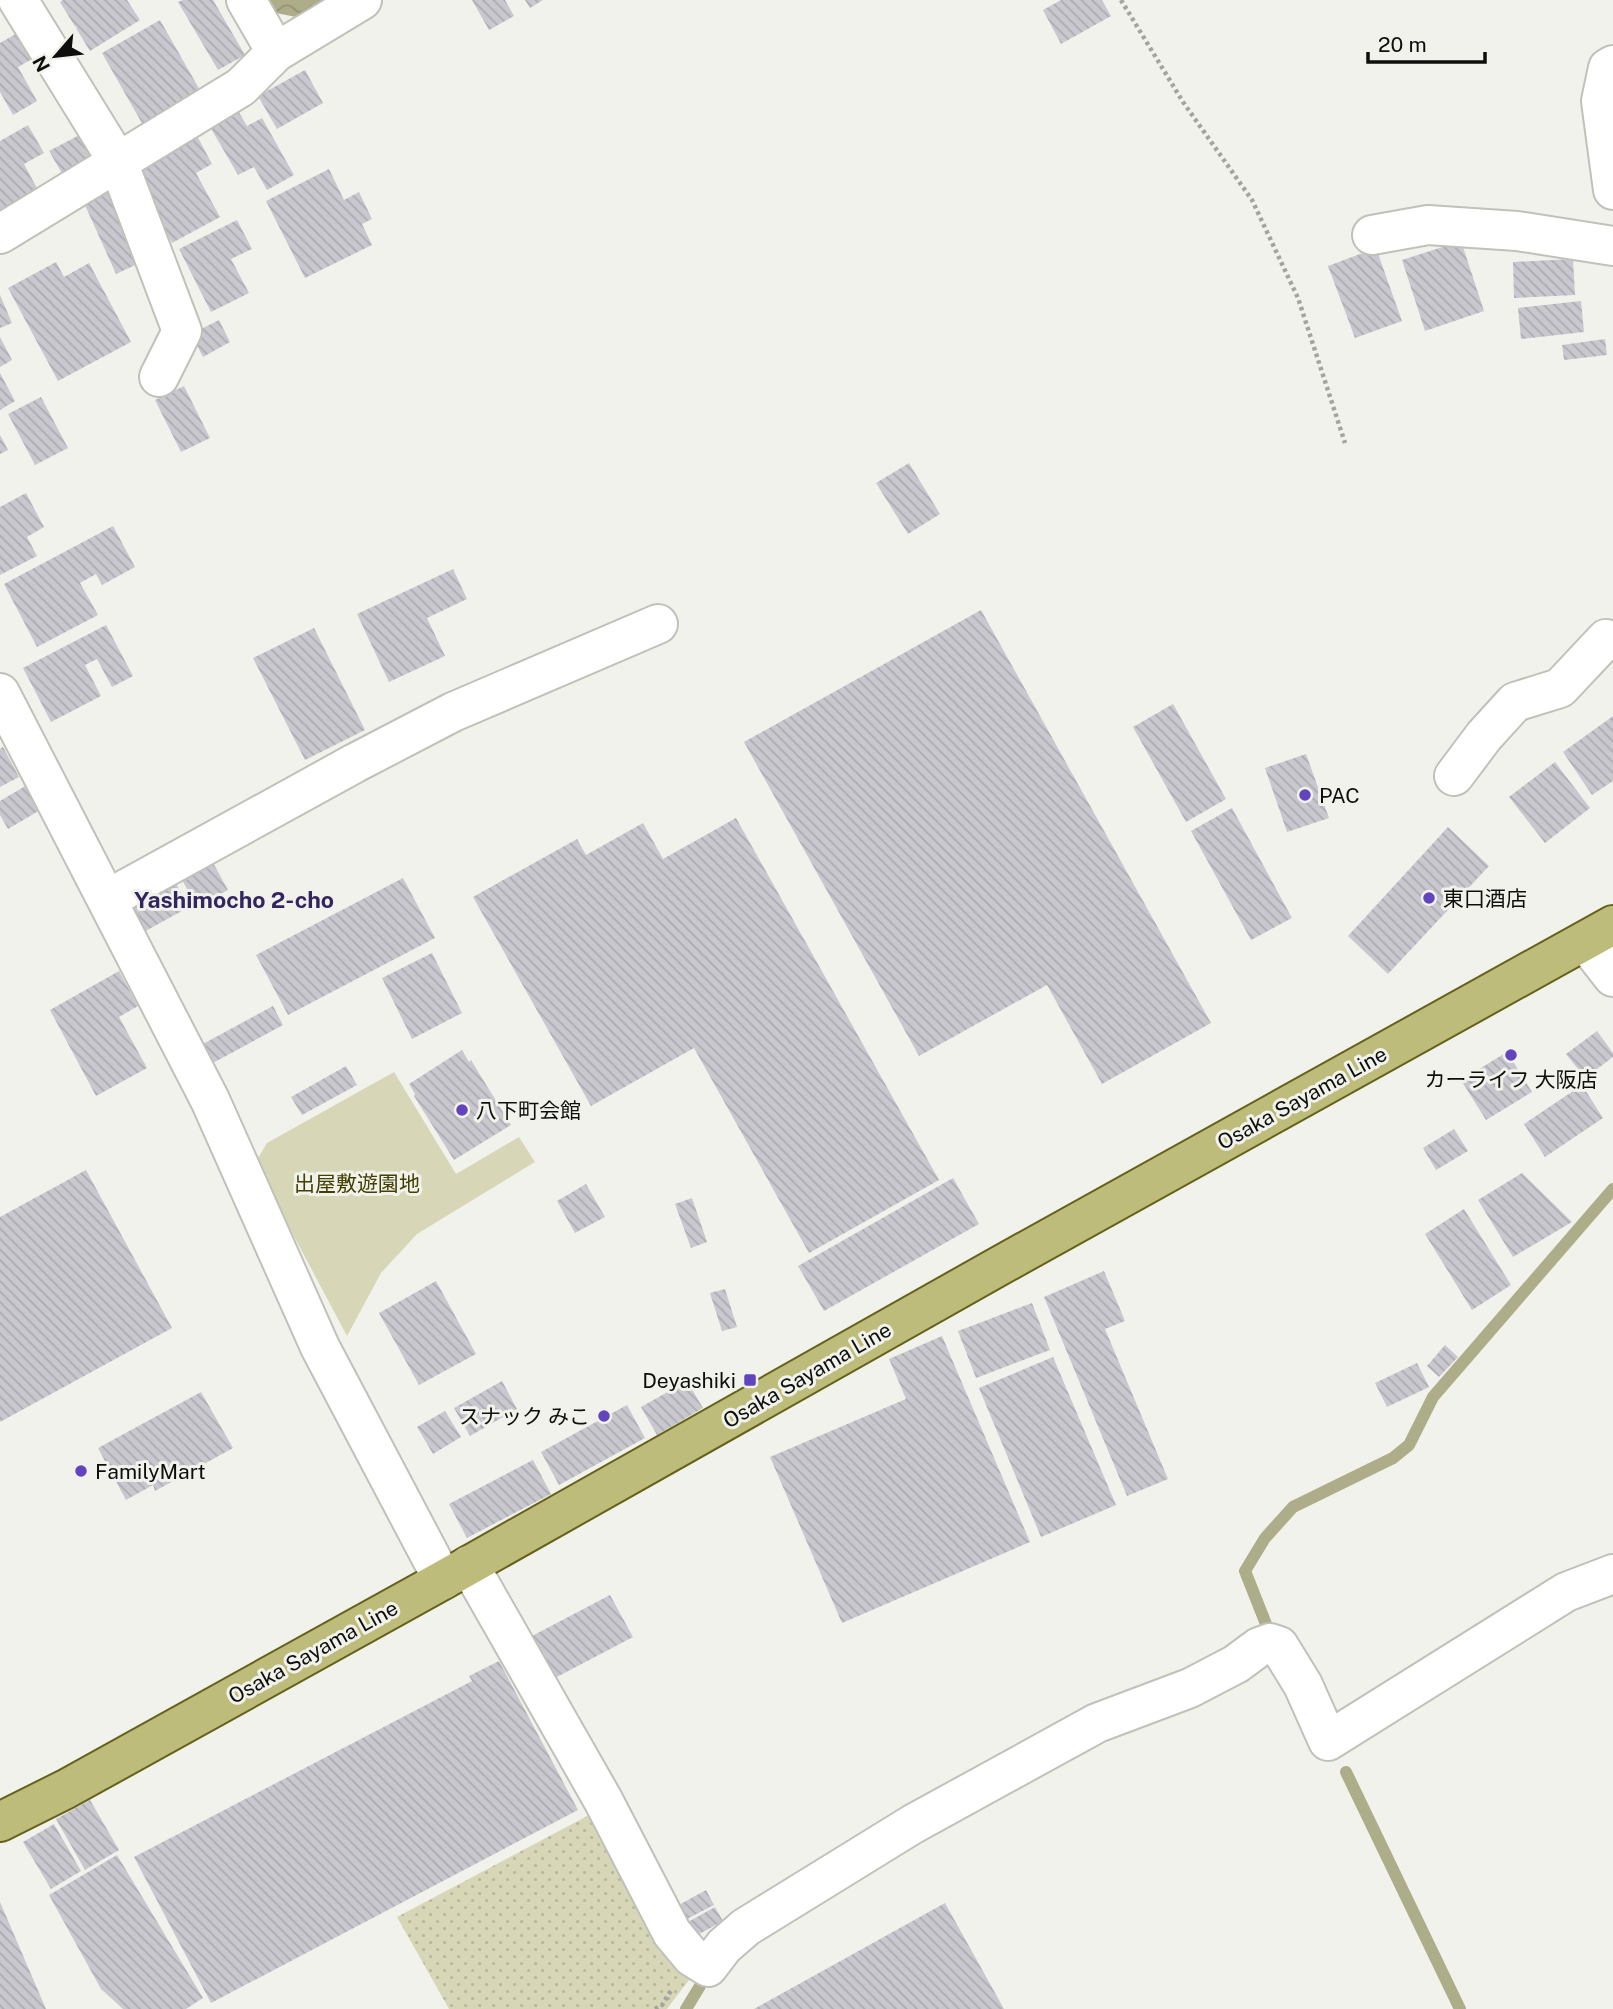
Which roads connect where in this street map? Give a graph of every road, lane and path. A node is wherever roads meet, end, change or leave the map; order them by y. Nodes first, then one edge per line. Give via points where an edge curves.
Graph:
1 (18, 0) edge
2 (246, 0) edge
3 (362, 0) edge
4 (1121, 0) edge
5 (276, 52) junction
6 (1613, 65) edge
7 (118, 162) junction
8 (1613, 190) edge
9 (0, 233) edge
10 (1372, 235) dead end
11 (1613, 246) edge
12 (159, 377) dead end
13 (1345, 443) dead end
14 (658, 624) dead end
15 (1613, 641) edge
16 (0, 693) edge
17 (1454, 776) dead end
18 (108, 899) junction
19 (1599, 933) edge
20 (1613, 977) edge
21 (456, 1572) junction
22 (1613, 1574) edge
23 (0, 1822) edge

1 - 7 street
2 - 5 street
3 - 5 street
4 - 13 path via 1183,102 1252,200 1298,298
5 - 7 street via 241,87
6 - 8 street via 1608,68 1601,101
7 - 9 street
7 - 12 street via 182,331
10 - 11 street via 1427,225 1517,231
14 - 18 street via 453,712
15 - 17 street via 1606,639 1560,688 1516,702
16 - 18 street
18 - 21 street via 210,1100 320,1347
19 - 20 street
19 - 21 main road, Osaka Sayama Line
21 - 22 street via 603,1800 672,1933 692,1957 708,1966 746,1927 913,1824 1097,1723 1190,1688 1259,1647 1279,1646 1328,1741 1566,1592
21 - 23 main road, Osaka Sayama Line

